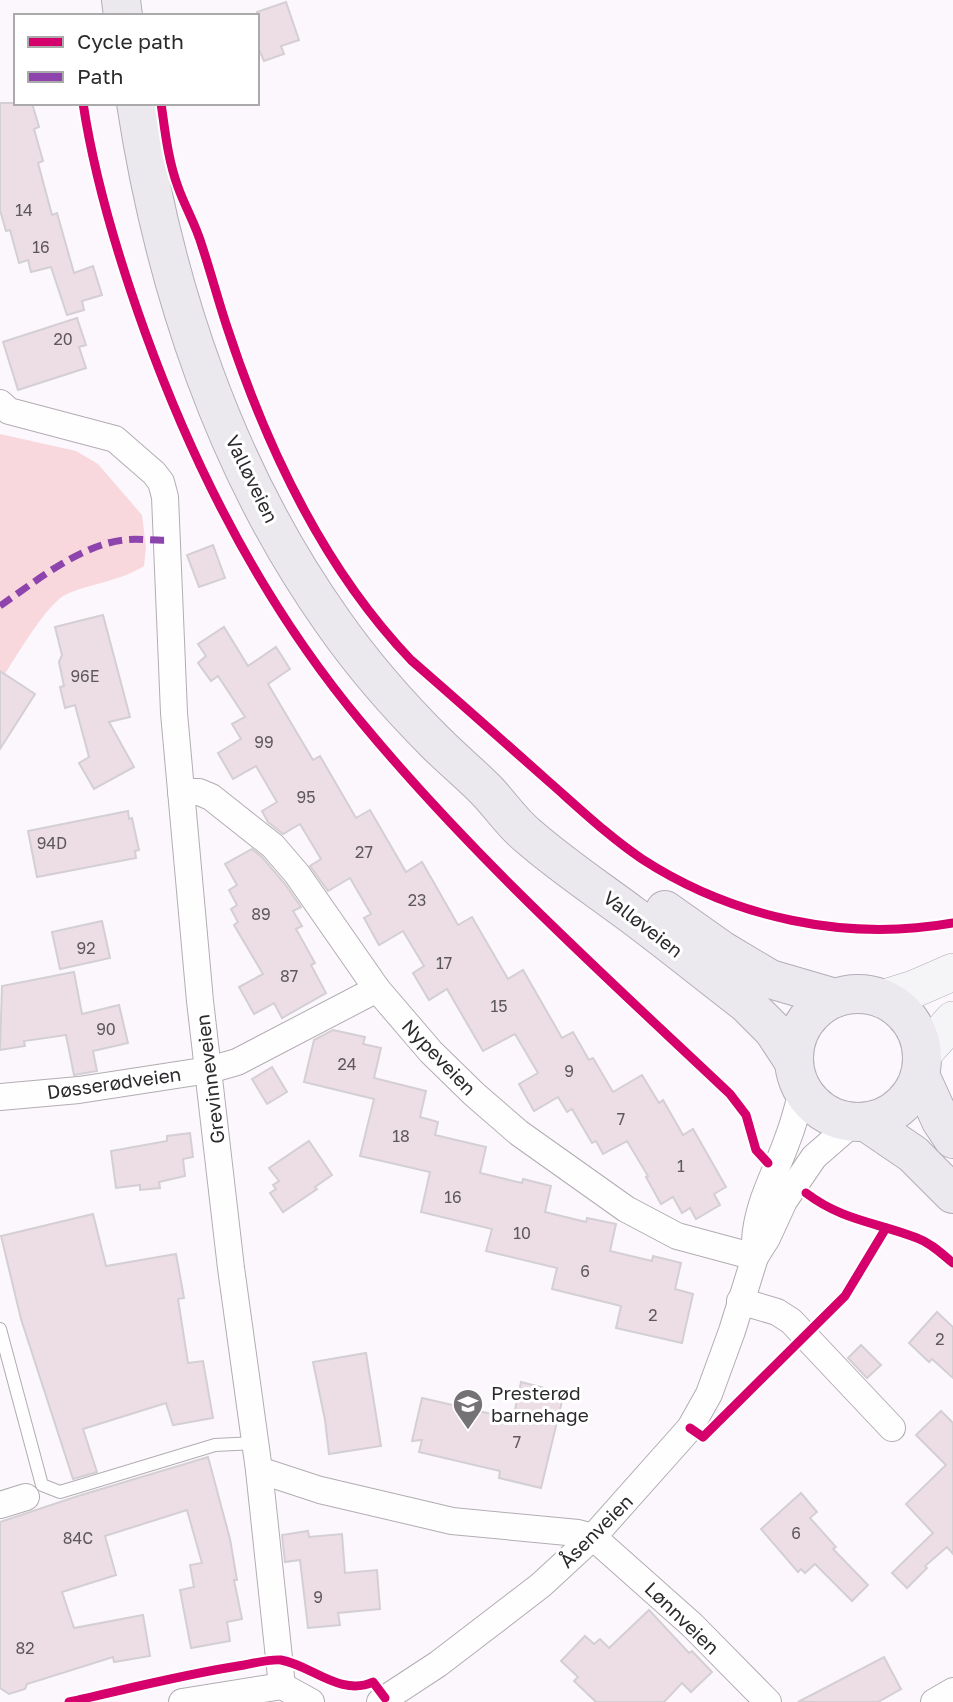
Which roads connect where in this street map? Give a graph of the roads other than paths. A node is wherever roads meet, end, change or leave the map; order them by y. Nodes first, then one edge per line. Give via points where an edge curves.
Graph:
1 (136, 105) edge
2 (0, 403) edge
3 (487, 791) junction
4 (181, 792) junction
5 (953, 972) edge
6 (377, 989) junction
7 (835, 998) junction
8 (882, 999) junction
9 (953, 1020) edge
10 (921, 1065) junction
11 (209, 1070) junction
12 (798, 1077) junction
13 (0, 1097) edge
14 (860, 1123) junction
15 (953, 1139) edge
16 (953, 1194) edge
17 (755, 1257) junction
18 (740, 1301) junction
19 (0, 1329) edge
20 (892, 1429) dead end
21 (255, 1443) junction
22 (259, 1470) junction
23 (26, 1497) dead end
24 (0, 1505) edge
25 (593, 1537) junction
26 (282, 1686) junction
27 (953, 1691) edge
28 (182, 1702) edge
29 (311, 1702) edge
30 (380, 1702) edge
31 (768, 1702) edge
32 (934, 1702) edge

1 - 3 main road, Valløveien via 164,244 187,324 248,475 333,623 407,712
2 - 4 street, Grevinneveien via 9,411 115,439 161,482 168,528
3 - 7 main road, Valløveien via 522,808 757,972 783,985
3 - 12 main road, Valløveien via 526,835 753,1009 773,1030
4 - 6 street, Nypeveien via 211,797 273,846 298,874
4 - 11 street, Grevinneveien
5 - 8 main road
6 - 11 street, Døsserødveien via 237,1062
6 - 17 street, Nypeveien via 474,1094 519,1133 626,1209 677,1236
7 - 8 main road via 866,995
7 - 12 main road via 804,1023 794,1048
8 - 10 main road via 906,1015 920,1040
9 - 10 main road
10 - 14 main road via 906,1102 881,1119
10 - 15 main road via 937,1114
11 - 13 street, Døsserødveien
11 - 21 street, Grevinneveien
12 - 14 main road via 812,1104 824,1113
12 - 17 street, Åsenveien via 788,1139 758,1216
14 - 16 main road via 913,1154
14 - 17 street, Åsenveien via 814,1157 794,1184
17 - 18 street, Åsenveien
18 - 20 street via 792,1321
18 - 25 street, Åsenveien via 709,1394 690,1428
19 - 21 lane via 42,1485 53,1491 215,1445
21 - 22 street, Grevinneveien
22 - 25 street via 320,1490 452,1521
22 - 26 street, Grevinneveien
23 - 24 street
25 - 30 street, Åsenveien via 541,1585
25 - 31 street, Lønnveien via 692,1625
26 - 28 street
26 - 29 street
27 - 32 street

